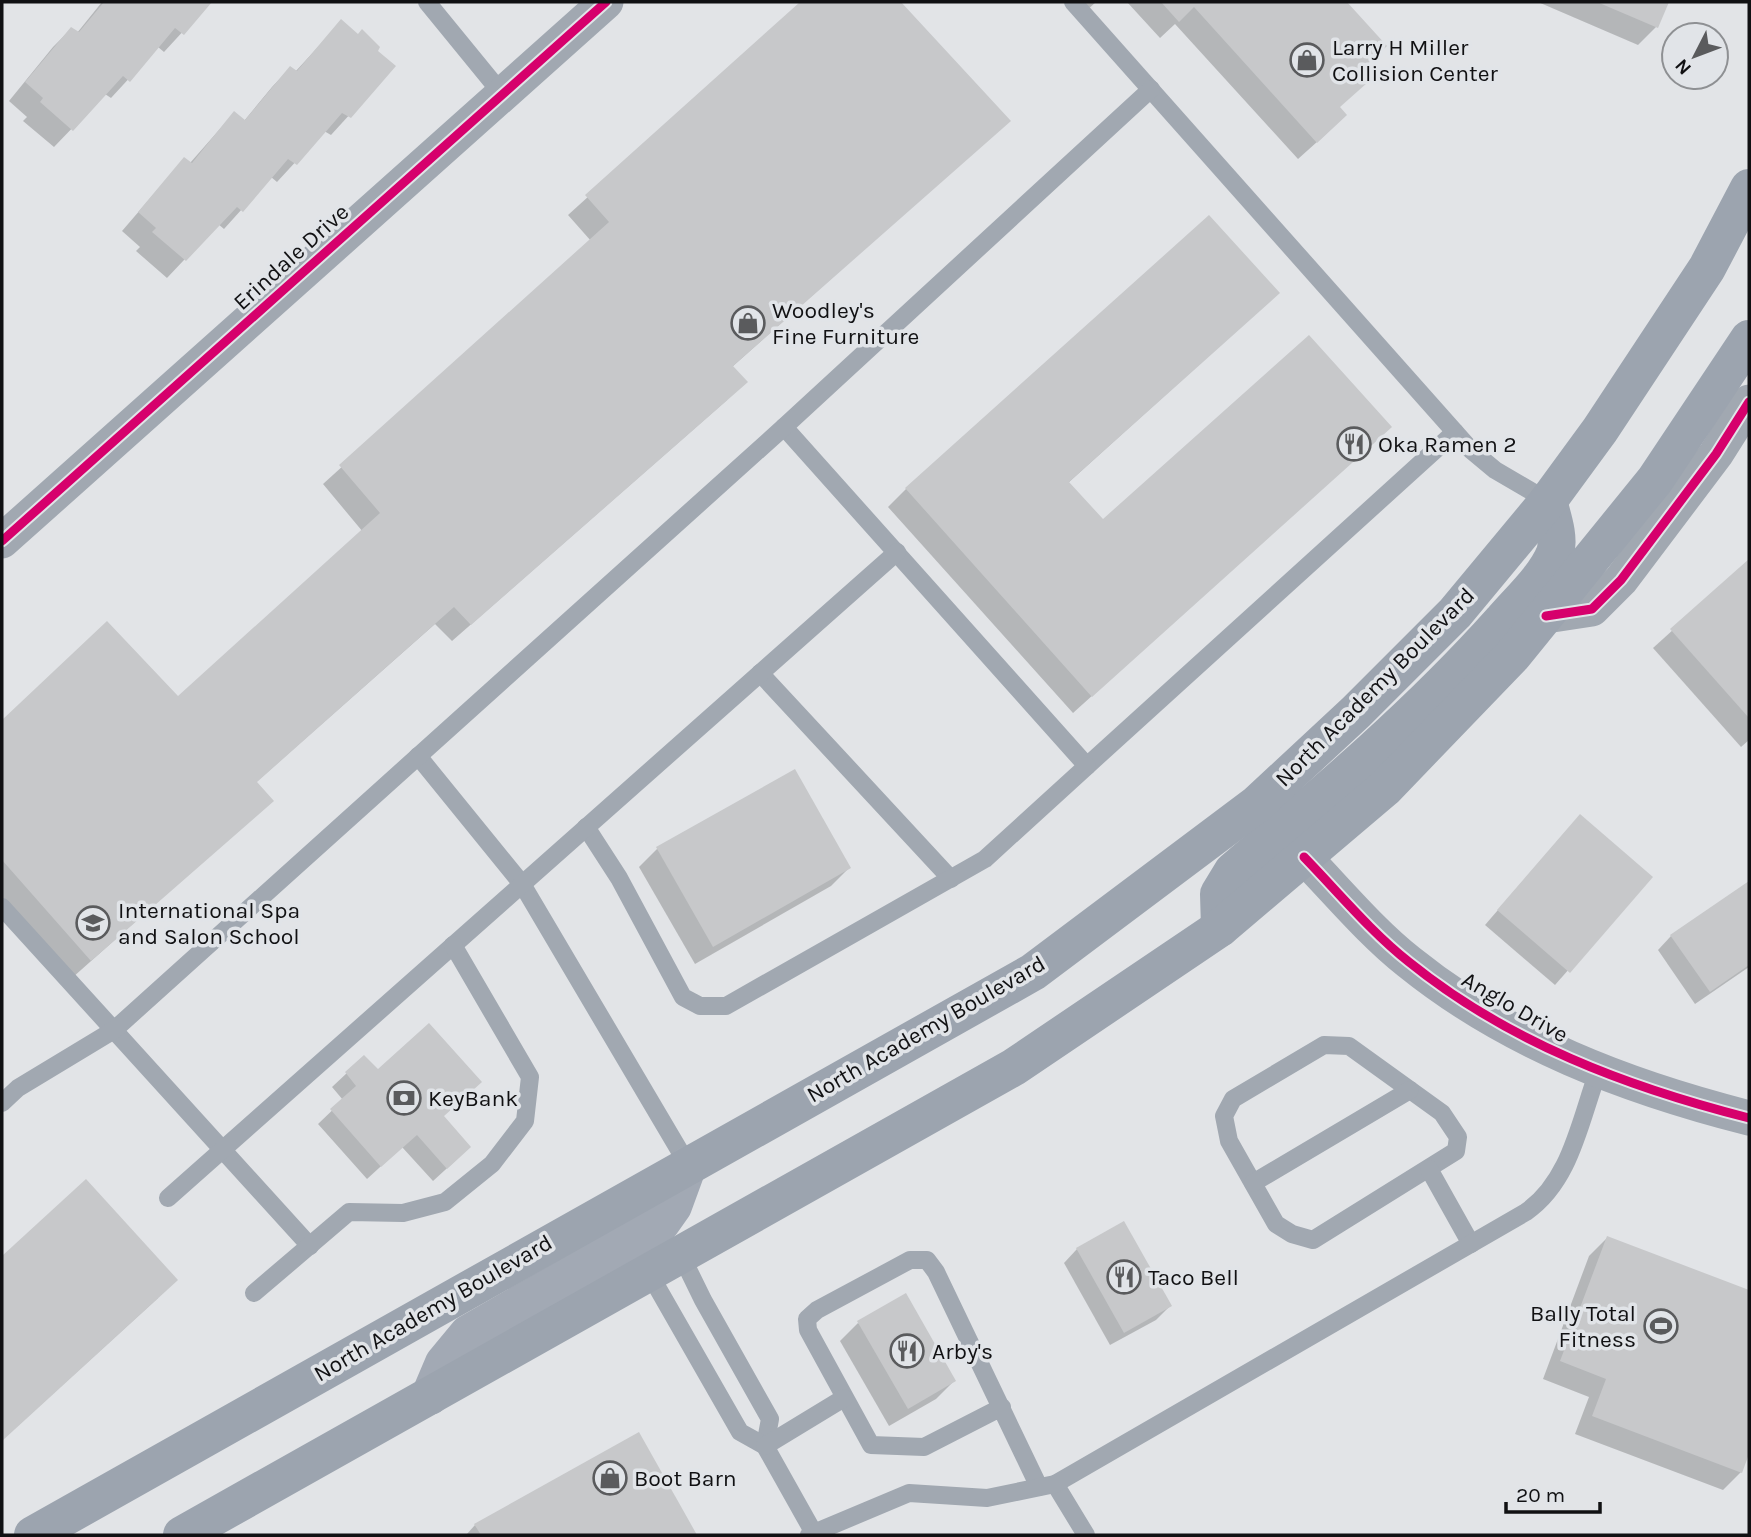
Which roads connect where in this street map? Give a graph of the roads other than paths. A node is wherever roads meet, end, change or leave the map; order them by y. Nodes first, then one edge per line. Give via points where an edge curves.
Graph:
1 (427, 2) edge
2 (606, 2) edge
3 (1073, 2) edge
4 (1151, 89) junction
5 (502, 95) junction
6 (1749, 188) edge
7 (1749, 339) edge
8 (1749, 402) edge
9 (784, 427) junction
10 (1455, 432) junction
11 (1548, 501) junction
12 (2, 541) edge
13 (897, 552) junction
14 (1546, 616) junction
15 (760, 673) junction
16 (418, 756) junction
17 (1087, 766) junction
18 (586, 827) junction
19 (1304, 857) junction
20 (951, 879) junction
21 (522, 884) junction
22 (2, 907) edge
23 (1220, 928) junction
24 (453, 945) junction
25 (114, 1030) junction
26 (1598, 1072) junction
27 (1410, 1090) junction
28 (2, 1103) edge
29 (1749, 1118) edge
30 (223, 1150) junction
31 (688, 1165) junction
32 (1429, 1169) junction
33 (1253, 1183) junction
34 (168, 1198) dead end
35 (1471, 1244) junction
36 (310, 1246) junction
37 (665, 1264) junction
38 (254, 1293) dead end
39 (430, 1396) junction
40 (844, 1398) junction
41 (1002, 1406) junction
42 (765, 1446) junction
43 (1047, 1485) junction
44 (812, 1534) edge
45 (33, 1535) edge
46 (183, 1535) edge
47 (1086, 1535) edge

1 - 5 lane
2 - 5 street, Erindale Drive
3 - 4 lane
4 - 9 lane
4 - 10 lane
5 - 12 street, Erindale Drive
6 - 11 highway, North Academy Boulevard via 1707,268
7 - 14 highway via 1655,480
8 - 14 street via 1716,454 1621,580 1592,609
9 - 13 lane
9 - 16 lane
10 - 11 lane via 1495,470
10 - 17 lane
11 - 23 highway via 1555,553 1531,587 1397,729 1233,871 1219,894
11 - 31 highway, North Academy Boulevard via 1455,613 1257,804 1033,972
13 - 15 lane
13 - 17 lane
14 - 19 highway via 1385,788
15 - 18 lane
15 - 20 lane
16 - 21 lane
16 - 25 lane
17 - 20 lane via 985,859
18 - 20 lane via 620,878 683,998 714,1008 726,1006
18 - 21 lane
19 - 23 highway
19 - 26 street, Anglo Drive via 1407,961 1514,1032
21 - 24 lane
21 - 31 lane
22 - 25 lane
23 - 37 highway via 1014,1067
24 - 30 lane
24 - 36 lane via 530,1077 525,1121 492,1164 445,1202 403,1213 349,1212
25 - 28 lane via 18,1088
25 - 30 lane
26 - 29 street, Anglo Drive
26 - 35 lane via 1565,1164 1549,1194
27 - 32 lane via 1442,1113 1458,1137 1457,1151
27 - 33 lane
27 - 33 lane via 1349,1046 1324,1045 1313,1051 1233,1099 1224,1116 1229,1142
30 - 34 lane
30 - 36 lane
31 - 39 main road via 673,1206 661,1223 468,1334 444,1363
31 - 45 highway, North Academy Boulevard
32 - 33 lane via 1313,1240 1276,1224
32 - 35 lane
35 - 43 lane
36 - 38 lane
37 - 39 highway
37 - 42 lane via 740,1432
37 - 42 lane via 703,1300 769,1419
39 - 46 highway
40 - 41 lane via 866,1441 903,1448 924,1447
40 - 41 lane via 808,1330 807,1319 917,1258 927,1260 936,1272
40 - 42 lane
41 - 43 lane
42 - 44 lane
43 - 44 lane via 987,1498 909,1493
43 - 47 lane

